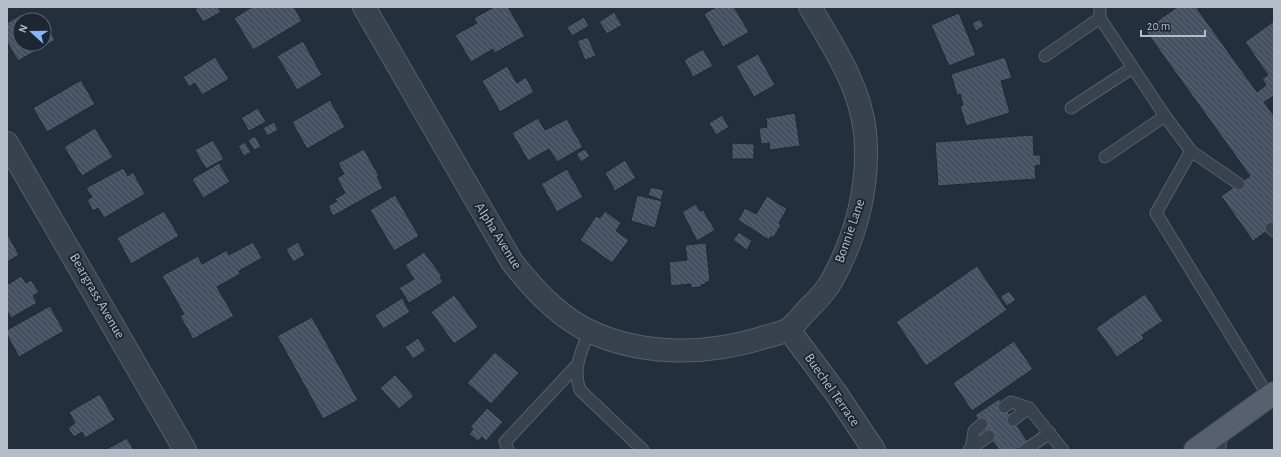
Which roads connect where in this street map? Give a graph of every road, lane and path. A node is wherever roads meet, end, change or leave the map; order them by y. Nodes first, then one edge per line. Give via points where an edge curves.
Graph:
1 (364, 7) edge
2 (810, 7) edge
3 (1100, 12) edge
4 (1045, 56) dead end
5 (1132, 68) junction
6 (1071, 108) dead end
7 (1165, 116) junction
8 (7, 143) edge
9 (1191, 151) junction
10 (1105, 157) dead end
11 (1239, 184) dead end
12 (788, 330) junction
13 (589, 331) junction
14 (576, 366) junction
15 (1271, 395) edge
16 (1004, 407) dead end
17 (1029, 408) junction
18 (1013, 420) dead end
19 (982, 424) dead end
20 (1050, 433) junction
21 (990, 436) dead end
22 (1221, 440) edge
23 (185, 450) edge
24 (508, 450) edge
25 (643, 450) edge
26 (874, 450) edge
27 (970, 450) edge
28 (1025, 450) edge
29 (1063, 450) edge
30 (1195, 450) edge

1 - 13 street, Alpha Avenue via 512,262 536,291 563,315
2 - 12 street, Bonnie Lane via 853,85 864,132 866,172 860,211 832,281
3 - 4 lane
3 - 5 lane
5 - 6 lane
5 - 7 lane
7 - 9 lane
7 - 10 lane
8 - 23 street, Beargrass Avenue
9 - 11 lane
9 - 15 lane via 1156,213
12 - 13 street, Alpha Avenue via 738,345 688,350 660,350 622,343
12 - 26 street, Buechel Terrace via 836,393
13 - 14 lane
14 - 24 lane via 505,442
14 - 25 lane via 576,379 580,390
15 - 22 main road
16 - 17 lane via 1011,402
17 - 18 lane
17 - 20 lane
19 - 27 lane via 974,431
20 - 28 lane
20 - 29 lane
21 - 27 lane
22 - 30 main road

